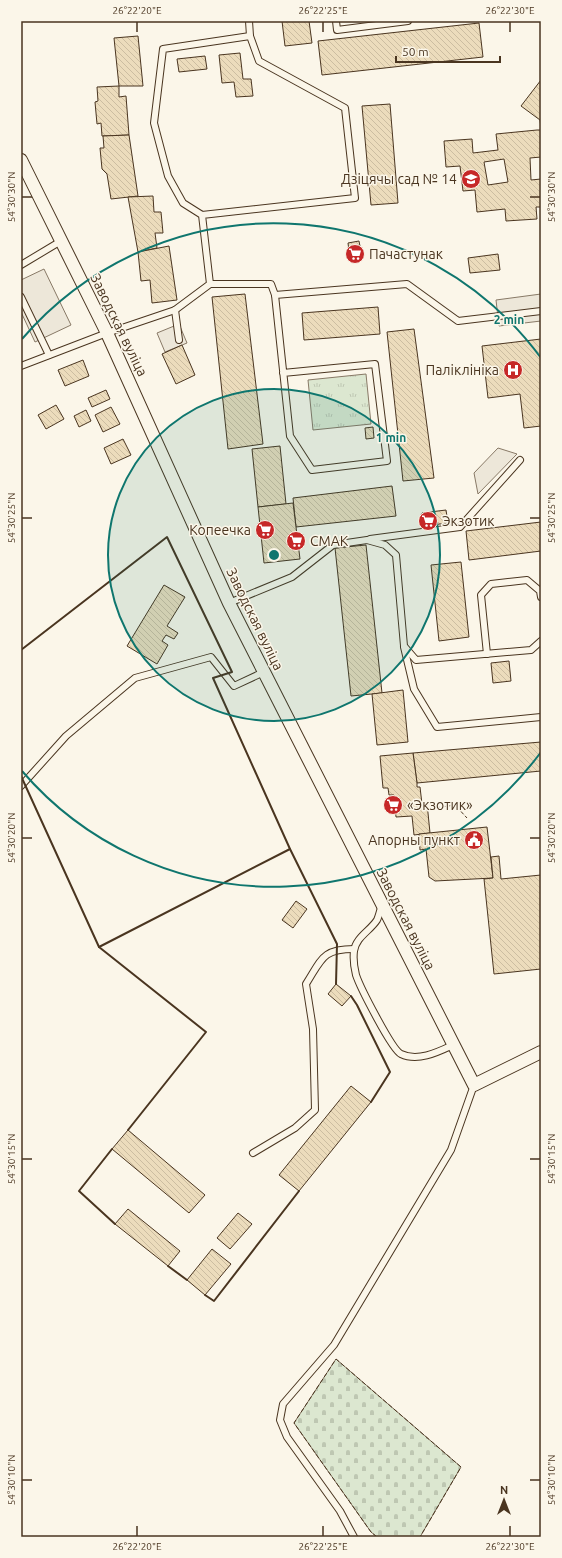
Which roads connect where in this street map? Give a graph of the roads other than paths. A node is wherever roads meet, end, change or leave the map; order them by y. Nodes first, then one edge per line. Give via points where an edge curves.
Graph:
1 (249, 21) edge
2 (336, 21) edge
3 (408, 21) edge
4 (250, 36) junction
5 (21, 160) edge
6 (202, 214) junction
7 (61, 241) junction
8 (21, 265) edge
9 (210, 284) junction
10 (275, 295) junction
11 (21, 298) edge
12 (175, 310) junction
13 (541, 311) edge
14 (107, 332) junction
15 (180, 340) dead end
16 (49, 355) junction
17 (21, 366) edge
18 (283, 373) junction
19 (520, 460) dead end
20 (366, 540) junction
21 (541, 598) edge
22 (229, 603) junction
23 (541, 641) edge
24 (404, 646) junction
25 (487, 654) junction
26 (264, 672) junction
27 (541, 717) edge
28 (21, 786) edge
29 (382, 906) junction
30 (354, 949) junction
31 (453, 1045) junction
32 (541, 1052) edge
33 (474, 1085) junction
34 (253, 1152) dead end
35 (354, 1537) edge

1 - 4 lane
2 - 3 lane via 337,30
4 - 6 lane via 163,49 154,123 168,176 183,203
4 - 6 lane via 259,61 345,108 355,198
5 - 7 street, Заводская вуліца
6 - 9 lane
7 - 8 lane
7 - 14 street, Заводская вуліца
9 - 10 lane via 271,284
9 - 12 lane
10 - 13 lane via 407,284 458,320
10 - 18 lane
11 - 16 lane
12 - 14 lane
12 - 15 lane
14 - 16 lane
14 - 22 street, Заводская вуліца
16 - 17 lane
18 - 18 lane via 290,436 312,470 387,461 375,364
19 - 20 lane via 460,527
20 - 22 lane via 333,545 292,577
20 - 24 lane via 385,545 396,555
21 - 25 lane via 540,591 527,580 491,584 481,595
22 - 26 street, Заводская вуліца
23 - 25 lane via 531,650
24 - 25 lane via 416,660
24 - 27 lane via 414,689 438,727
26 - 28 lane via 234,686 211,657 135,678 66,736
26 - 29 street, Заводская вуліца
29 - 30 lane via 377,920 359,939
29 - 31 street, Заводская вуліца
30 - 31 lane via 353,963 356,976 391,1044 400,1054 428,1056
30 - 34 lane via 337,949 324,956 306,984 313,1030 315,1110 295,1128
31 - 33 street, Заводская вуліца
32 - 33 street
33 - 35 lane via 451,1150 431,1184 334,1345 283,1404 280,1420 287,1437 340,1511

